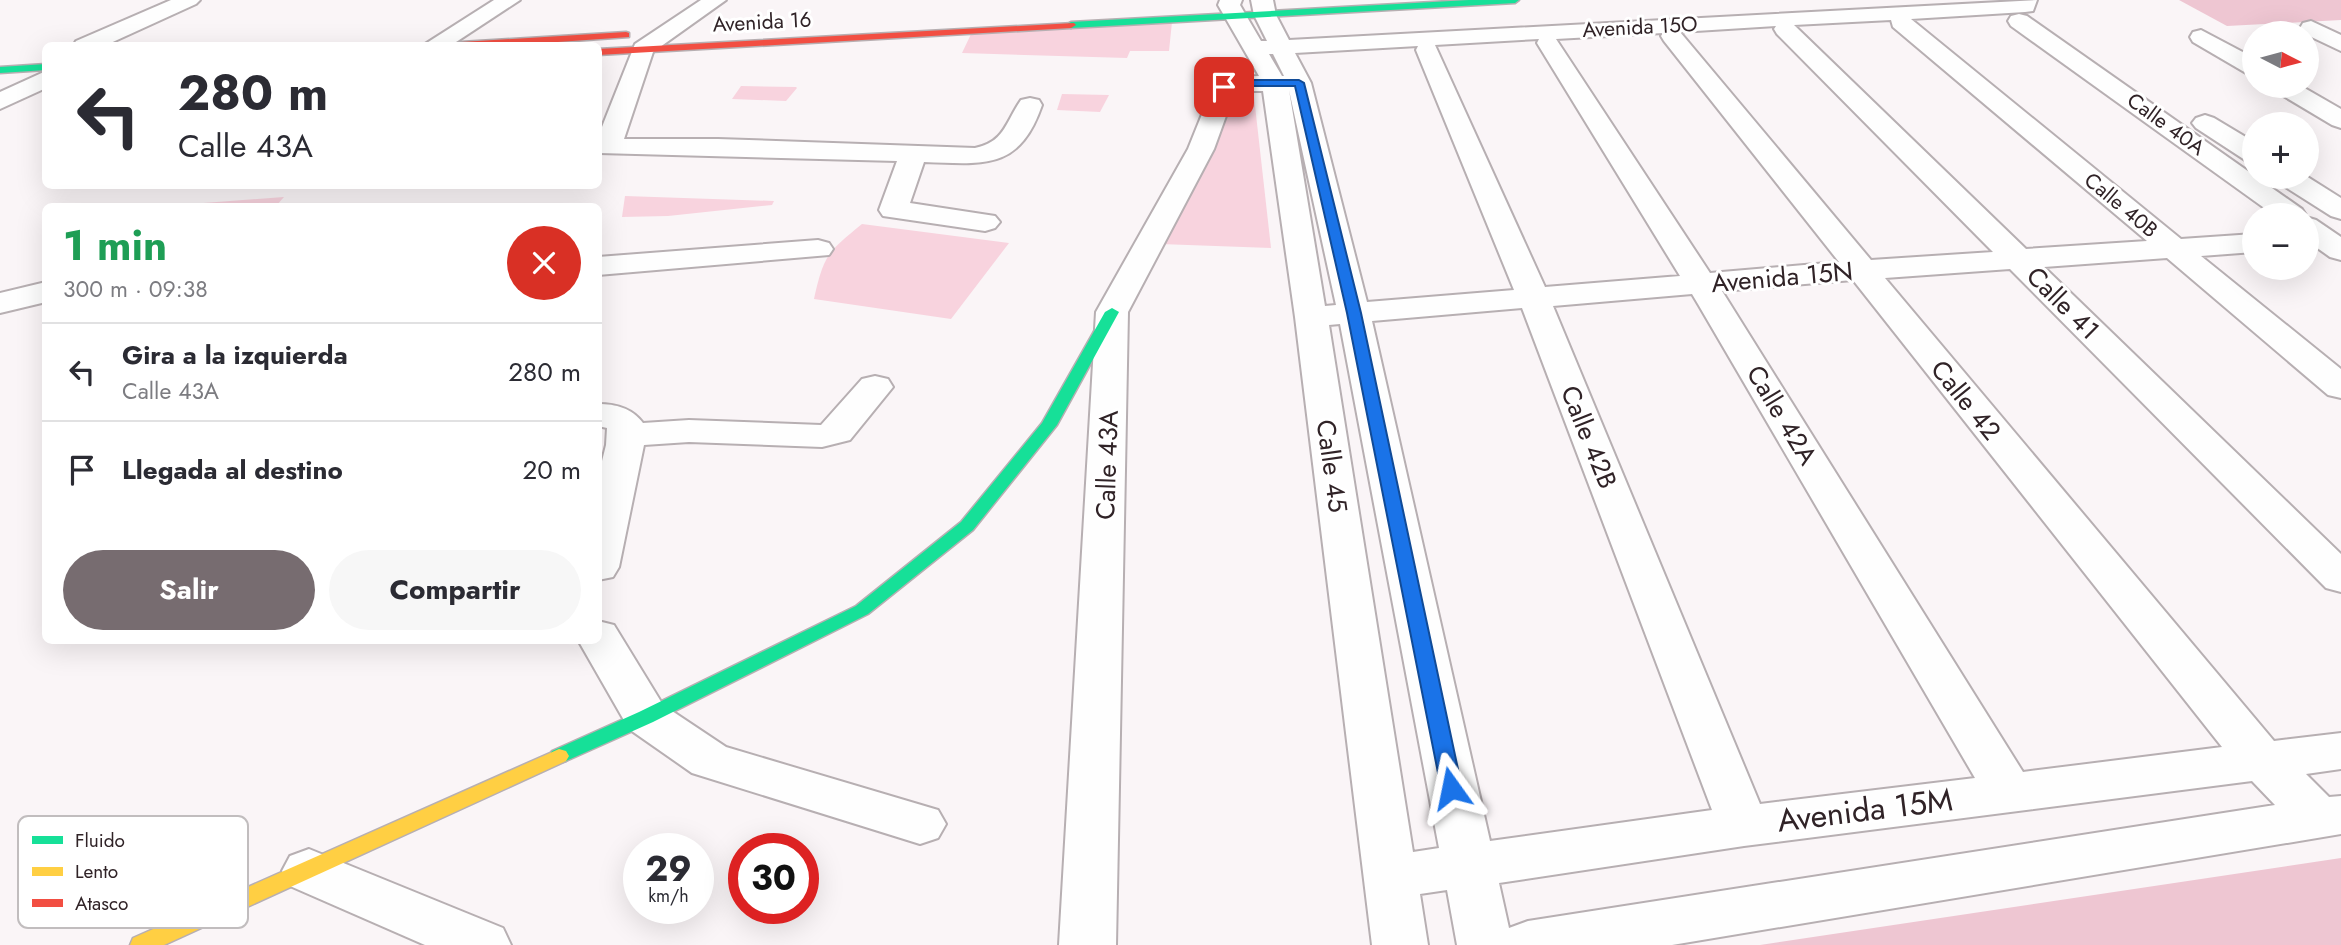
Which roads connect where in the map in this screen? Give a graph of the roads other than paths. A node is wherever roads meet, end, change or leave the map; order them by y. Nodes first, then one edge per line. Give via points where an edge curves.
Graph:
1 (190, 0) edge
2 (509, 0) edge
3 (715, 0) edge
4 (1320, 0) edge
5 (1515, 0) edge
6 (2027, 15) edge
7 (1901, 22) dead end
8 (1785, 29) dead end
9 (1259, 30) edge
10 (2319, 32) edge
11 (667, 33) junction
12 (1672, 36) dead end
13 (2201, 37) dead end
14 (93, 42) edge
15 (440, 42) edge
16 (513, 42) edge
17 (1548, 43) dead end
18 (2341, 44) edge
19 (643, 49) junction
20 (1427, 50) dead end
21 (602, 52) edge
22 (2242, 61) edge
23 (0, 70) edge
24 (42, 73) edge
25 (0, 84) edge
26 (2304, 98) edge
27 (0, 102) edge
28 (2156, 104) junction
29 (1030, 105) dead end
30 (2341, 120) edge
31 (2242, 146) edge
32 (603, 147) edge
33 (913, 154) junction
34 (2308, 189) edge
35 (2277, 203) edge
36 (2341, 210) edge
37 (985, 222) dead end
38 (2242, 244) edge
39 (818, 249) dead end
40 (2175, 249) junction
41 (2020, 261) junction
42 (602, 266) edge
43 (1860, 270) junction
44 (1700, 284) junction
45 (42, 292) edge
46 (1534, 298) junction
47 (0, 303) edge
48 (1112, 312) junction
49 (1354, 313) junction
50 (1311, 317) junction
51 (875, 387) dead end
52 (2341, 387) edge
53 (612, 425) edge
54 (602, 527) edge
55 (2341, 578) edge
56 (602, 643) edge
57 (646, 717) junction
58 (2341, 751) edge
59 (2263, 762) junction
60 (2009, 792) junction
61 (2330, 817) edge
62 (920, 824) dead end
63 (1744, 826) junction
64 (1468, 868) junction
65 (309, 871) junction
66 (1390, 877) junction
67 (248, 898) edge
68 (180, 928) edge
69 (141, 945) edge
70 (483, 945) edge
71 (1088, 945) edge
72 (1400, 945) edge
73 (1485, 945) edge
74 (1528, 945) edge

1 - 14 street
2 - 15 street
3 - 11 street
4 - 9 main road, Avenida 16
5 - 9 main road, Avenida 16
6 - 9 street, Avenida 15O
6 - 28 street, Calle 40A
7 - 40 street, Calle 40B
8 - 41 street, Calle 41
9 - 11 main road, Avenida 16
9 - 19 main road, Avenida 16
9 - 48 street, Calle 43A via 1231,83 1224,87 1202,149
9 - 49 street, Calle 45
9 - 50 street, Calle 45
10 - 18 street
11 - 16 main road, Avenida 16
11 - 19 street
12 - 43 street, Calle 42
13 - 22 street
17 - 44 street, Calle 42A
19 - 21 main road, Avenida 16
19 - 32 street
20 - 46 street, Calle 42B
23 - 24 main road
24 - 25 street
24 - 27 street
26 - 30 street
28 - 31 street, Calle 40A via 2187,111
28 - 35 street, Calle 40A
29 - 33 street via 1019,134 985,155
32 - 33 street
33 - 37 street via 893,210
34 - 36 street
38 - 40 street, Avenida 15N
39 - 42 street
40 - 41 street, Avenida 15N
40 - 52 street, Calle 40B
41 - 43 street, Avenida 15N
41 - 55 street, Calle 41
43 - 44 street, Avenida 15N
43 - 59 street, Calle 42
44 - 46 street, Avenida 15N
44 - 60 street, Calle 42A
45 - 47 street
46 - 49 street, Avenida 15N
46 - 63 street, Calle 42B
48 - 57 main road via 1049,425 967,526 862,610
48 - 71 street, Calle 43A
49 - 50 street, Avenida 15N
49 - 64 street, Calle 45
50 - 66 street, Calle 45
51 - 53 street via 830,435
53 - 54 street
56 - 57 street
57 - 62 street via 709,760
57 - 65 main road
58 - 59 street, Avenida 15M
59 - 60 street, Avenida 15M
59 - 61 street, Calle 42
60 - 63 street, Avenida 15M
61 - 74 street
63 - 64 street, Avenida 15M
64 - 66 street, Avenida 15M
64 - 73 street, Calle 45
65 - 67 main road
65 - 70 street
66 - 72 street, Calle 45
68 - 69 main road

